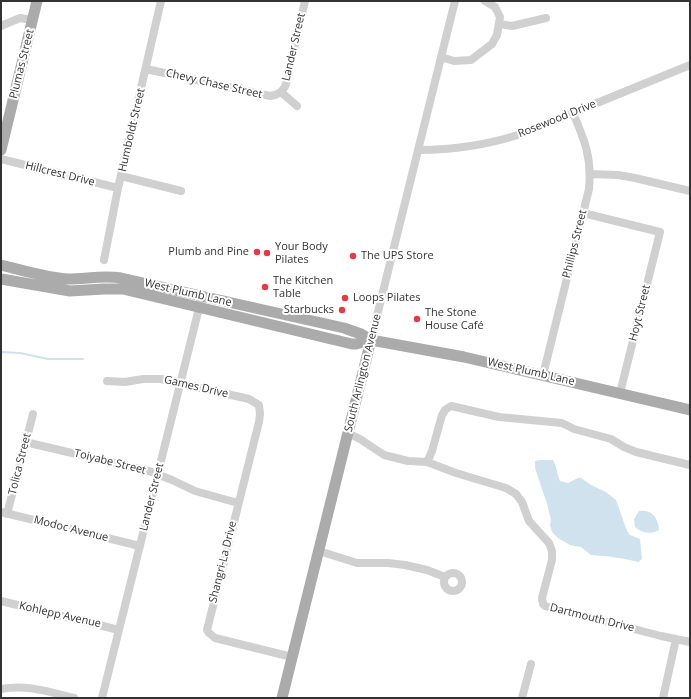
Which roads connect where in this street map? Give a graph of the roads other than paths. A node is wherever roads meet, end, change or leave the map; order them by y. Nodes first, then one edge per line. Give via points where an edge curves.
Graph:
1 (37, 1) edge
2 (161, 1) edge
3 (305, 1) edge
4 (455, 1) edge
5 (485, 1) edge
6 (546, 18) dead end
7 (32, 20) junction
8 (500, 24) junction
9 (1, 26) edge
10 (441, 57) junction
11 (690, 65) edge
12 (146, 69) junction
13 (281, 92) junction
14 (297, 106) dead end
15 (573, 113) junction
16 (1, 150) edge
17 (418, 150) junction
18 (1, 160) edge
19 (590, 174) junction
20 (121, 176) junction
21 (118, 188) junction
22 (181, 191) dead end
23 (690, 191) edge
24 (583, 213) junction
25 (104, 260) dead end
26 (1, 265) edge
27 (1, 278) edge
28 (202, 296) junction
29 (199, 308) junction
30 (371, 340) junction
31 (543, 375) junction
32 (107, 381) dead end
33 (181, 383) junction
34 (620, 393) junction
35 (259, 405) joint
36 (690, 410) edge
37 (33, 414) dead end
38 (348, 433) junction
39 (26, 442) junction
40 (427, 462) junction
41 (690, 465) edge
42 (158, 474) junction
43 (238, 502) junction
44 (4, 513) edge
45 (140, 546) junction
46 (319, 551) junction
47 (445, 577) dead end
48 (1, 601) edge
49 (119, 630) junction
50 (676, 639) junction
51 (690, 642) edge
52 (292, 656) junction
53 (531, 664) dead end
54 (1, 689) edge
55 (74, 698) edge
56 (102, 698) edge
57 (282, 698) edge
58 (522, 698) edge
59 (663, 698) edge

1 - 7 main road, Plumas Street
2 - 12 street, Humboldt Street
3 - 13 street, Lander Street via 286,84
4 - 10 street, South Arlington Avenue
5 - 8 street via 495,7
6 - 8 street via 512,26
7 - 9 street via 20,18
7 - 16 main road, Plumas Street
8 - 10 street via 492,44 471,60 454,61
10 - 17 street, South Arlington Avenue
11 - 15 street, Rosewood Drive
12 - 13 street, Chevy Chase Street via 270,96
12 - 20 street, Humboldt Street
13 - 14 street
15 - 17 street, Rosewood Drive via 502,140 463,148
15 - 19 street, Phillips Street via 587,148
17 - 30 street, South Arlington Avenue
18 - 21 street, Hillcrest Drive
19 - 23 street via 618,175
19 - 24 street, Phillips Street
20 - 21 street, Humboldt Street
20 - 22 street
21 - 25 street, Humboldt Street
24 - 31 street, Phillips Street
24 - 34 street, Hoyt Street via 660,232
26 - 28 main road, West Plumb Lane via 60,278 114,277
27 - 29 main road, West Plumb Lane via 65,291 123,289
28 - 29 street, Lander Street
28 - 30 main road, West Plumb Lane via 344,328
29 - 30 main road, West Plumb Lane via 352,344
29 - 33 street, Lander Street
30 - 31 main road, West Plumb Lane
30 - 38 main road, South Arlington Avenue
31 - 34 main road, West Plumb Lane
32 - 33 street, Games Drive via 153,379
33 - 35 street, Games Drive via 249,400
33 - 42 street, Lander Street
34 - 36 main road, West Plumb Lane
35 - 43 street, Shangri-La Drive via 260,414
37 - 39 street, Tolica Street
38 - 40 street, Dartmouth Drive via 384,455 408,461
38 - 46 main road, South Arlington Avenue
39 - 42 street, Toiyabe Street
39 - 44 street, Tolica Street
40 - 41 street via 442,415 451,406 498,417 562,423 604,436 636,452
40 - 50 street, Dartmouth Drive via 506,488 520,498 529,521 546,539 552,551 542,598 545,606
42 - 43 street, Toiyabe Street via 195,491
42 - 45 street, Lander Street
43 - 52 street, Shangri-La Drive via 207,630 216,638
44 - 45 street, Modoc Avenue
45 - 49 street, Lander Street
46 - 47 street via 357,564 405,565
46 - 52 main road, South Arlington Avenue
48 - 49 street, Kohlepp Avenue
49 - 56 street, Lander Street
50 - 51 street, Dartmouth Drive
50 - 59 street
52 - 57 main road, South Arlington Avenue
53 - 58 street
54 - 55 street via 27,687

